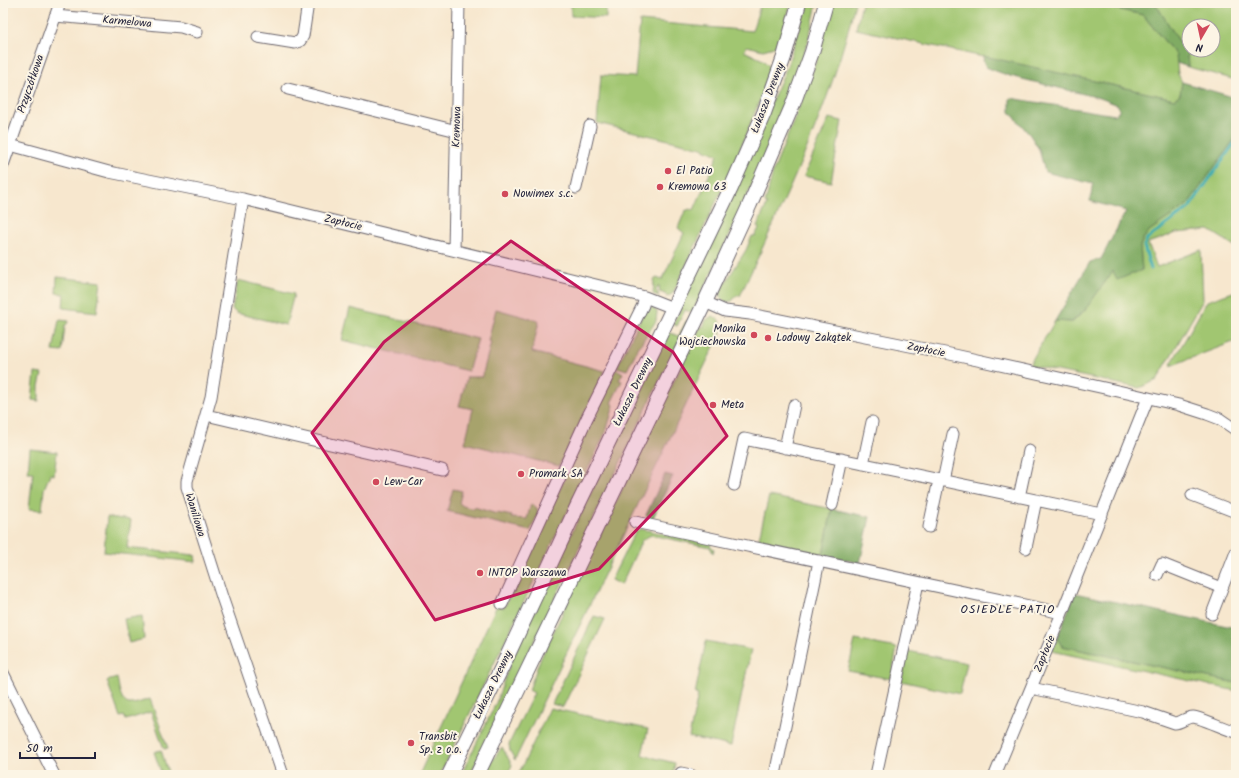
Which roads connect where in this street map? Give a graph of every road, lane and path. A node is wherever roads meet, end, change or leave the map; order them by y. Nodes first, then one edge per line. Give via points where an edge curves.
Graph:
1 (60, 3) edge
2 (308, 3) edge
3 (459, 3) edge
4 (799, 3) edge
5 (826, 3) edge
6 (55, 16) junction
7 (197, 32) dead end
8 (258, 37) dead end
9 (288, 89) dead end
10 (590, 126) dead end
11 (457, 131) junction
12 (10, 145) junction
13 (3, 165) edge
14 (576, 188) dead end
15 (244, 199) junction
16 (454, 250) junction
17 (645, 297) junction
18 (705, 302) junction
19 (673, 308) junction
20 (1148, 398) junction
21 (794, 405) dead end
22 (206, 415) junction
23 (872, 422) dead end
24 (1236, 430) edge
25 (953, 434) dead end
26 (785, 448) junction
27 (1029, 451) dead end
28 (842, 460) junction
29 (863, 464) junction
30 (442, 470) dead end
31 (941, 480) junction
32 (734, 485) dead end
33 (1192, 495) dead end
34 (1019, 497) junction
35 (1036, 500) junction
36 (832, 505) dead end
37 (1236, 512) edge
38 (1102, 514) junction
39 (635, 522) dead end
40 (929, 527) dead end
41 (1026, 548) dead end
42 (1236, 552) edge
43 (819, 561) junction
44 (1157, 576) dead end
45 (918, 583) junction
46 (1222, 588) junction
47 (502, 604) dead end
48 (1062, 613) junction
49 (1212, 614) dead end
50 (3, 673) edge
51 (1031, 688) junction
52 (1236, 732) edge
53 (54, 775) edge
54 (283, 775) edge
55 (449, 775) edge
56 (477, 775) edge
57 (775, 775) edge
58 (876, 775) edge
59 (995, 775) edge

1 - 6 street, Przyczółkowa
2 - 8 street via 300,41 295,43
3 - 11 street, Kremowa
4 - 19 main road, Łukasza Drewny via 764,114
5 - 18 main road via 794,104
6 - 7 street, Karmelowa via 181,27
6 - 12 street, Przyczółkowa
9 - 11 street
10 - 14 street
11 - 16 street, Kremowa
12 - 13 street, Przyczółkowa
12 - 15 street, Zapłocie via 109,172
15 - 16 street, Zapłocie
15 - 22 street, Waniliowa
16 - 17 street, Zapłocie
17 - 19 street, Zapłocie
17 - 47 street
18 - 20 street, Zapłocie via 725,311 950,354
18 - 56 main road
19 - 55 main road, Łukasza Drewny
20 - 24 street, Zapłocie via 1207,414
20 - 38 street, Zapłocie
21 - 26 street
22 - 30 street
22 - 54 street, Waniliowa via 187,487 201,518
23 - 29 street
25 - 31 street
26 - 28 street
26 - 32 street via 744,439
27 - 34 street
28 - 29 street
28 - 36 street
29 - 31 street
31 - 34 street
31 - 40 street
33 - 37 street
34 - 35 street
35 - 38 street
35 - 41 street
38 - 48 street, Zapłocie
39 - 43 street
42 - 46 street
43 - 45 street
43 - 57 street
44 - 46 street via 1162,564
45 - 48 street
45 - 58 street
46 - 49 street
48 - 51 street, Zapłocie
50 - 53 street
51 - 52 street via 1143,712 1174,723 1194,717
51 - 59 street, Zapłocie

